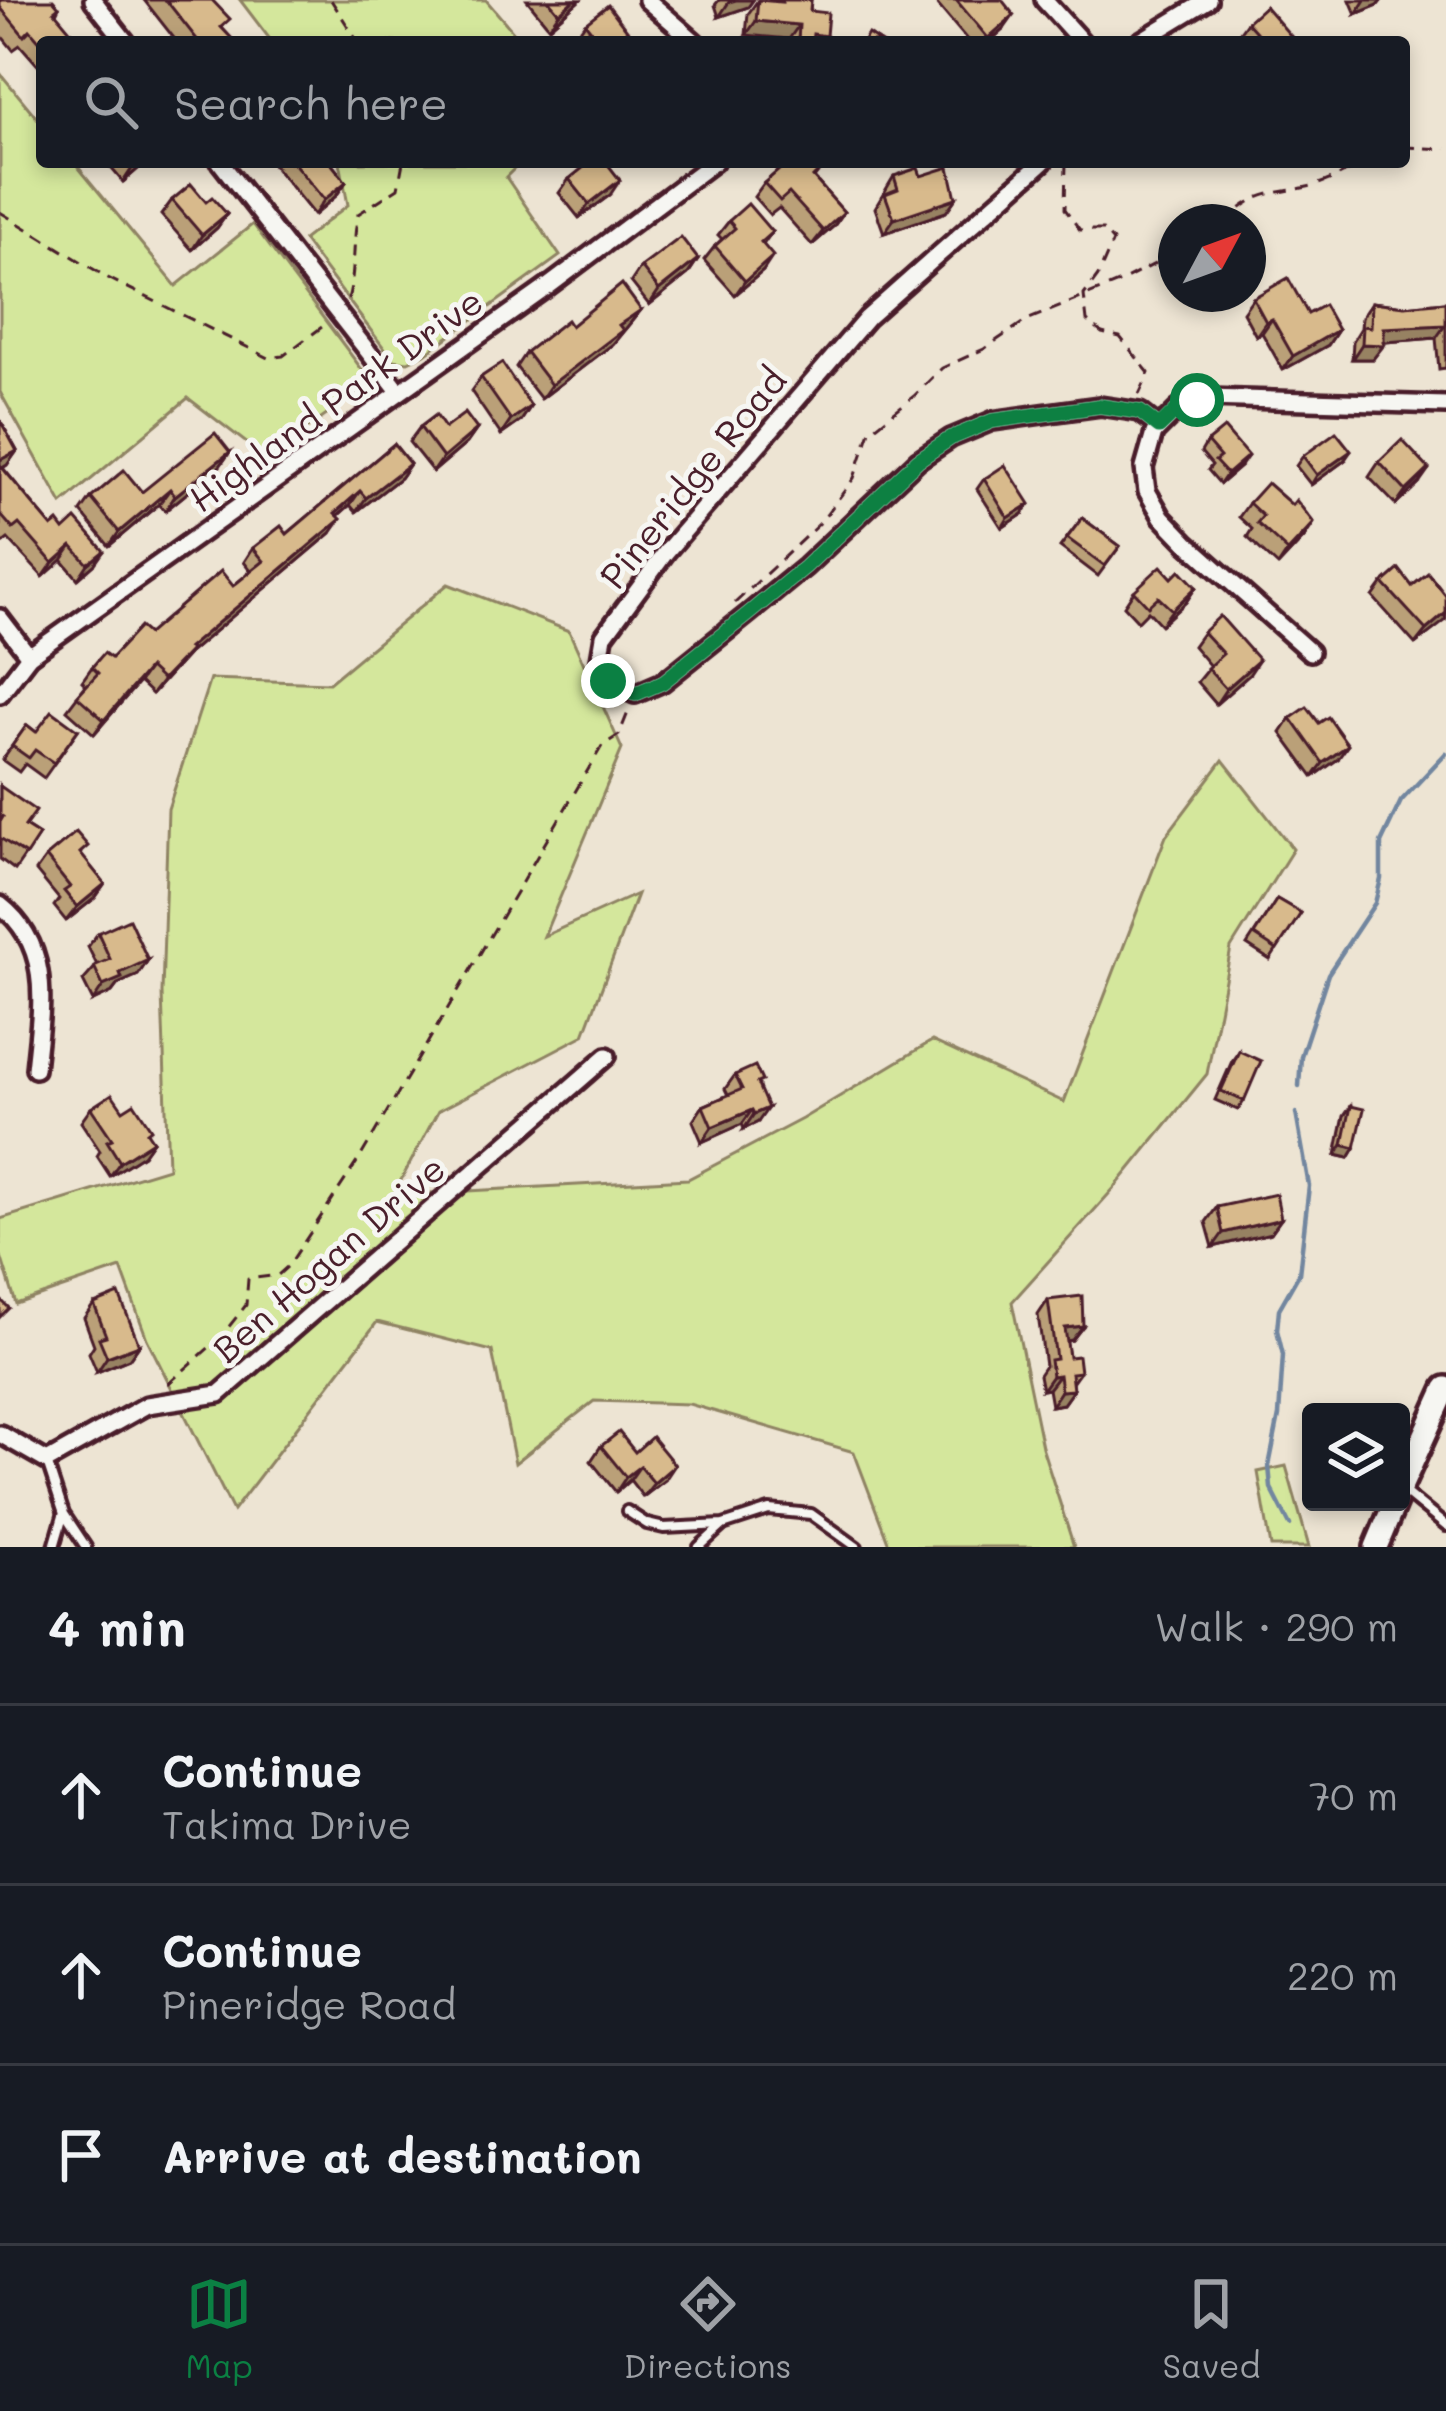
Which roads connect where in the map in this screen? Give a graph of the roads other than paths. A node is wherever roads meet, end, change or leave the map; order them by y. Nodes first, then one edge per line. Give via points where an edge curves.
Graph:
1 (93, 0) edge
2 (647, 0) edge
3 (1044, 0) edge
4 (1208, 0) edge
5 (121, 36) edge
6 (688, 36) edge
7 (1077, 36) edge
8 (1148, 36) edge
9 (225, 168) edge
10 (706, 168) edge
11 (1035, 168) edge
12 (398, 390) junction
13 (1446, 405) edge
14 (1159, 427) junction
15 (0, 618) edge
16 (1310, 652) dead end
17 (29, 656) junction
18 (0, 694) edge
19 (3, 906) edge
20 (607, 1056) dead end
21 (35, 1069) dead end
22 (1446, 1388) edge
23 (0, 1434) edge
24 (47, 1461) junction
25 (1410, 1468) edge
26 (1410, 1495) edge
27 (627, 1511) dead end
28 (1391, 1511) edge
29 (64, 1514) junction
30 (723, 1525) junction
31 (1446, 1525) edge
32 (54, 1547) edge
33 (86, 1547) edge
34 (699, 1547) edge
35 (857, 1547) edge
36 (1376, 1547) edge

1 - 5 street
2 - 6 street
3 - 7 street
4 - 8 street
9 - 12 street
10 - 12 street, Highland Park Drive
11 - 14 street, Pineridge Road via 867,318 666,552 604,636 600,660 608,681 635,694 663,682 951,438 992,421 1100,406 1140,412
12 - 17 street, Highland Park Drive
13 - 14 street via 1208,398
14 - 16 street via 1144,468 1155,506
15 - 17 street
17 - 18 street, Highland Park Drive
19 - 21 street via 36,948 43,984
20 - 24 street, Ben Hogan Drive via 220,1394 147,1405
22 - 25 street
23 - 24 street
24 - 29 lane
26 - 31 lane
27 - 30 lane via 664,1528
28 - 36 street
29 - 32 lane
29 - 33 lane
30 - 34 lane
30 - 35 lane via 769,1510 811,1514

